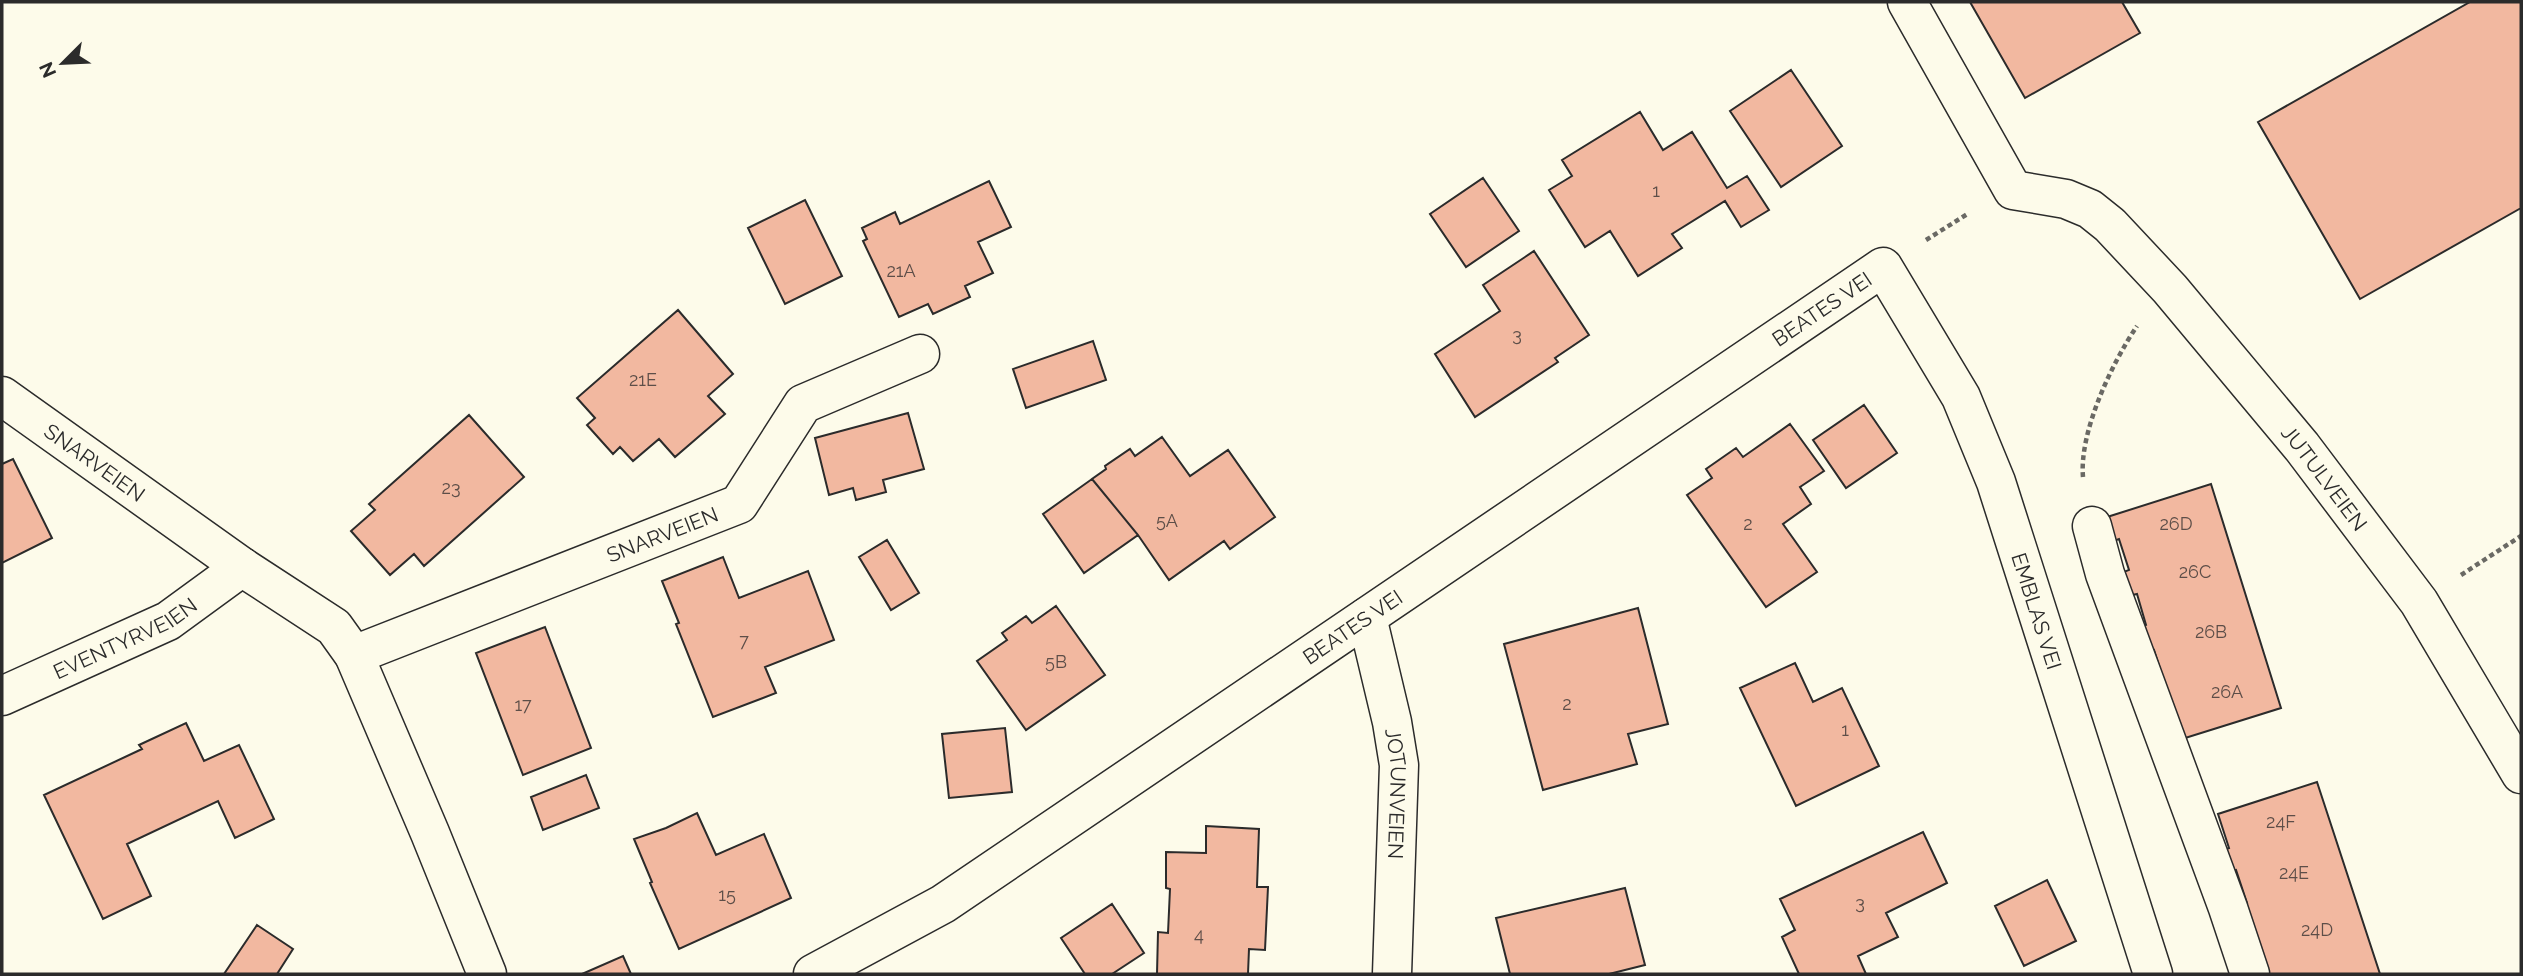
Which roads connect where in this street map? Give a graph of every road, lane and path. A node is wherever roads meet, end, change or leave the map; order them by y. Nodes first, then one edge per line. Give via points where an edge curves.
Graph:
1 (1907, 2) edge
2 (2013, 190) junction
3 (1883, 267) junction
4 (2170, 289) junction
5 (920, 354) dead end
6 (2, 396) edge
7 (2092, 526) joint
8 (2521, 536) edge
9 (242, 567) junction
10 (2419, 602) junction
11 (1367, 617) junction
12 (355, 655) junction
13 (2, 696) edge
14 (2521, 774) edge
15 (487, 974) edge
16 (813, 974) edge
17 (1392, 974) edge
18 (2152, 974) edge
19 (2249, 974) edge

1 - 2 street
2 - 3 path
2 - 4 street, JUTULVEIEN via 2066,199 2090,209
3 - 11 street, BEATES VEI
3 - 18 street, EMBLAS VEI via 1961,397 1996,482
4 - 7 path via 2121,350 2088,435 2082,467
4 - 10 street, JUTULVEIEN via 2302,447
5 - 12 street, SNARVEIEN via 803,404 739,503
6 - 9 street, SNARVEIEN
7 - 19 street via 2105,574
8 - 10 path
9 - 12 street, SNARVEIEN via 334,627
9 - 13 street, EVENTYRVEIEN via 168,621
10 - 14 street, JUTULVEIEN
11 - 16 street, BEATES VEI via 943,904
11 - 17 street, JOTUNVEIEN via 1399,765
12 - 15 street, SNARVEIEN

